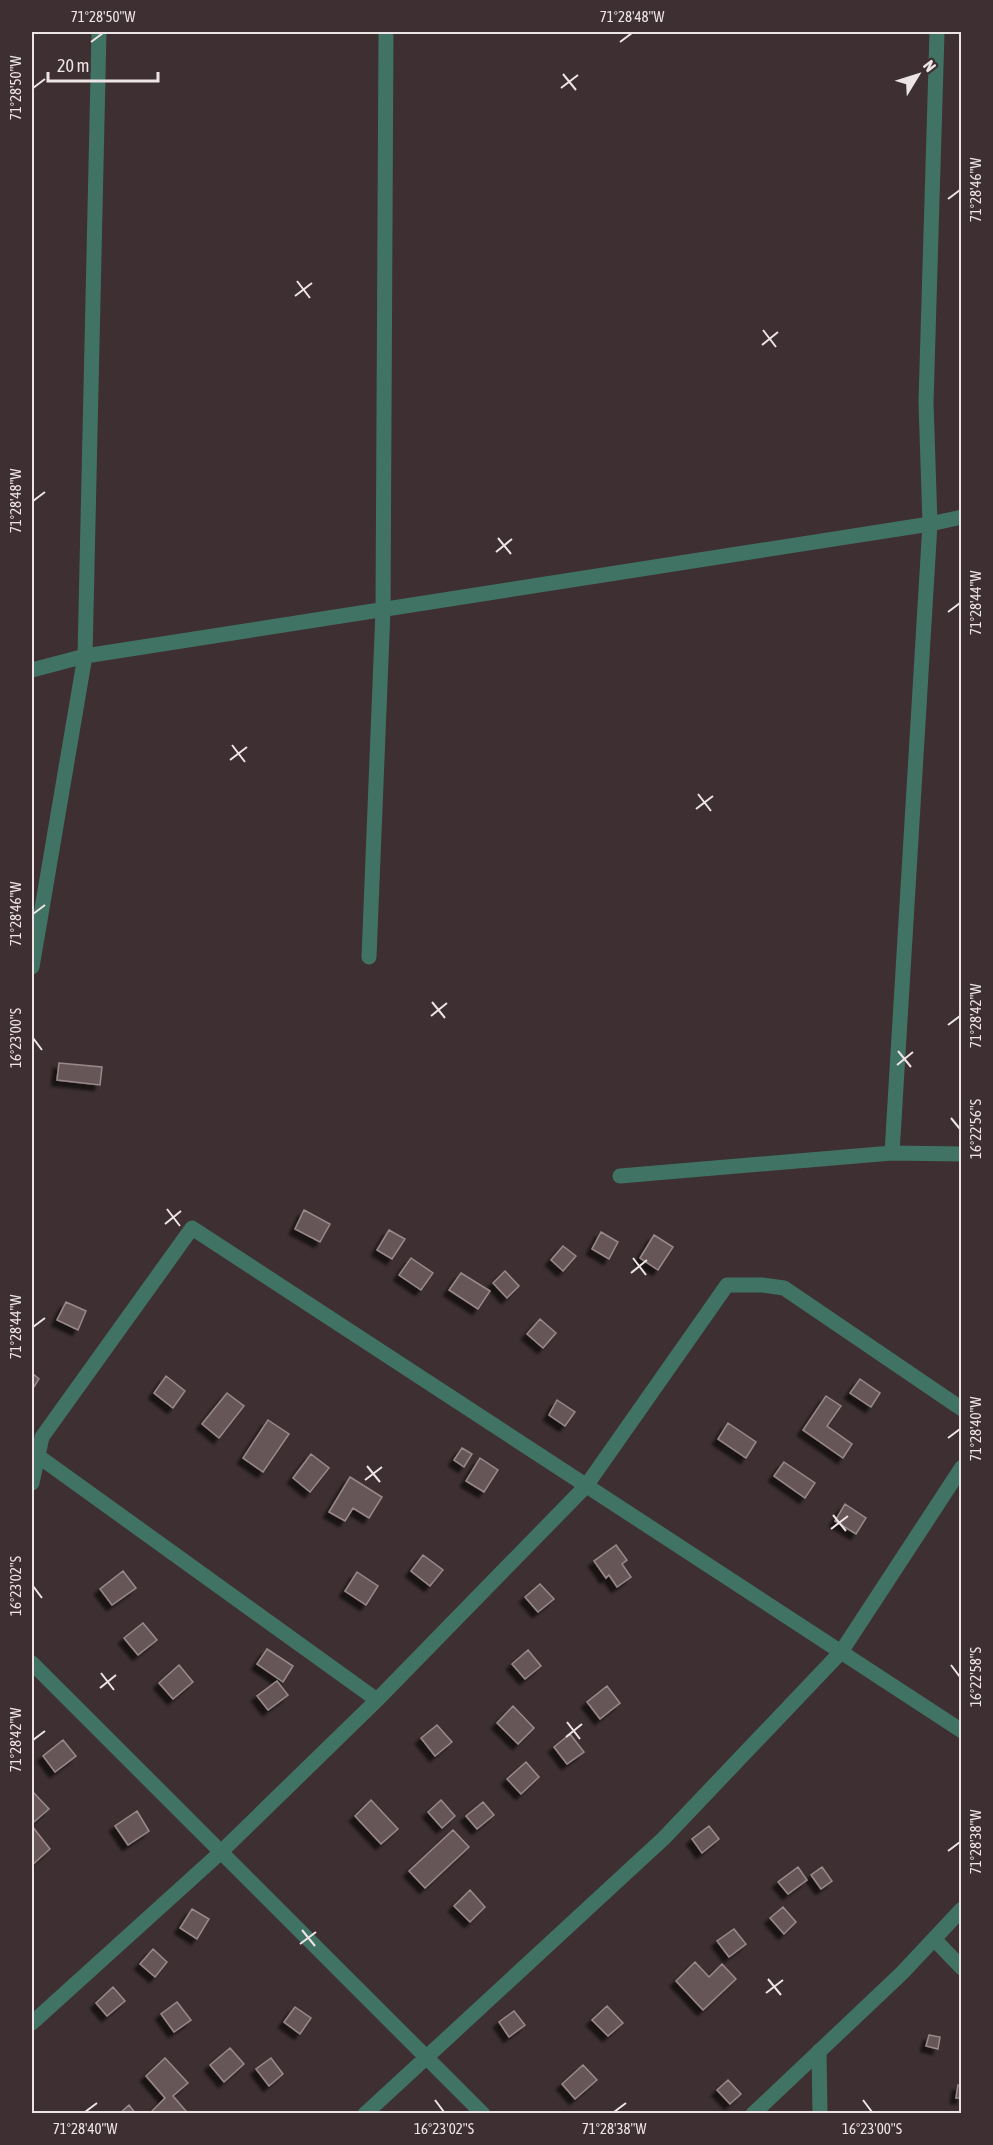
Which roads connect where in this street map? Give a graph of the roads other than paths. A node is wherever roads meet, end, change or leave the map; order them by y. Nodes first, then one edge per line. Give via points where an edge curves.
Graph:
1 (99, 32) edge
2 (386, 32) edge
3 (937, 32) edge
4 (962, 517) edge
5 (930, 524) junction
6 (383, 609) junction
7 (85, 656) junction
8 (32, 670) edge
9 (369, 957) dead end
10 (32, 967) edge
11 (892, 1153) junction
12 (962, 1154) edge
13 (621, 1176) dead end
14 (962, 1409) edge
15 (38, 1456) junction
16 (962, 1467) edge
17 (32, 1483) edge
18 (586, 1486) junction
19 (841, 1652) junction
20 (32, 1663) edge
21 (377, 1700) junction
22 (962, 1731) edge
23 (221, 1852) junction
24 (962, 1909) edge
25 (934, 1939) junction
26 (962, 1968) edge
27 (32, 2024) edge
28 (819, 2051) junction
29 (427, 2057) junction
30 (365, 2114) edge
31 (483, 2114) edge
32 (753, 2114) edge
33 (820, 2114) edge

1 - 7 street
2 - 6 street
3 - 5 street via 926,402
4 - 5 street
5 - 6 street
5 - 11 street
6 - 7 street
6 - 9 street
7 - 8 street
7 - 10 street
11 - 12 street
11 - 13 street
14 - 18 street via 784,1288 727,1285
15 - 17 street
15 - 18 street via 42,1437 192,1228
15 - 21 street
16 - 19 street
18 - 19 street
18 - 21 street
19 - 22 street
19 - 29 street via 664,1838
20 - 23 street
21 - 23 street
23 - 27 street
23 - 29 street
24 - 25 street
25 - 26 street
25 - 28 street
28 - 32 street
28 - 33 street
29 - 30 street
29 - 31 street

